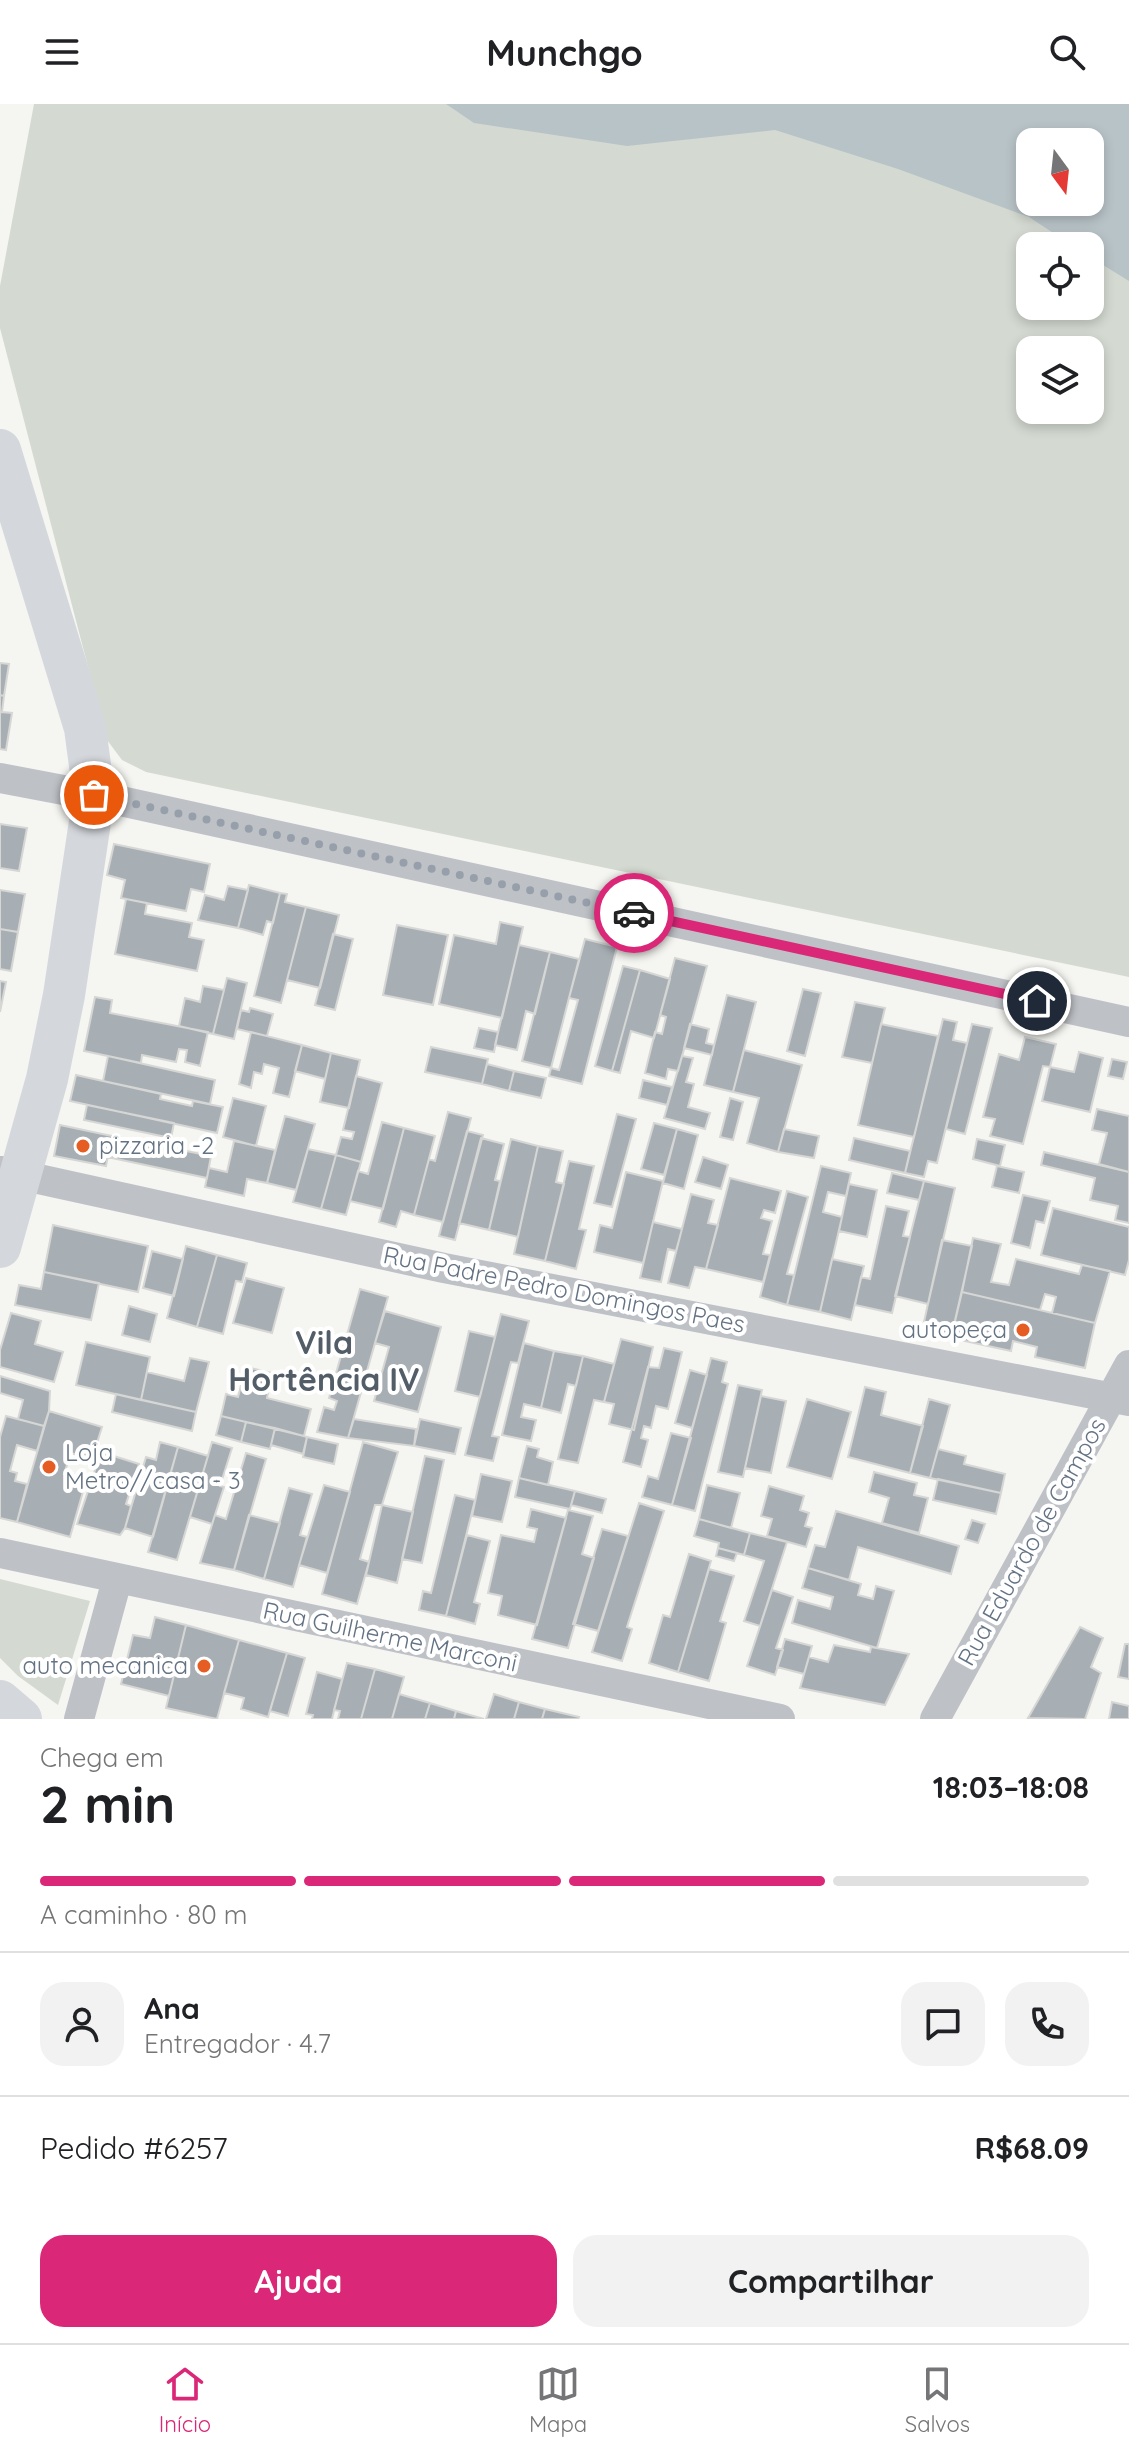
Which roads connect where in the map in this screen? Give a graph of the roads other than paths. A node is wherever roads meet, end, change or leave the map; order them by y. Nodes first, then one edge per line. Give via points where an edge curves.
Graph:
1 (0, 450) edge
2 (0, 778) edge
3 (94, 795) junction
4 (1129, 1022) edge
5 (11, 1173) edge
6 (0, 1247) edge
7 (1129, 1365) edge
8 (1120, 1399) edge
9 (0, 1553) edge
10 (117, 1580) junction
11 (0, 1701) edge
12 (21, 1719) edge
13 (79, 1719) edge
14 (780, 1719) edge
15 (935, 1719) edge

1 - 3 main road via 85,728
2 - 3 street
3 - 4 street
3 - 5 main road via 47,1079
5 - 6 main road
5 - 8 street, Rua Padre Pedro Domingos Paes via 444,1268
7 - 8 street, Rua Eduardo de Campos
8 - 15 street, Rua Eduardo de Campos
9 - 10 street, Rua Guilherme Marconi
10 - 13 street
10 - 14 street, Rua Guilherme Marconi
11 - 12 main road

